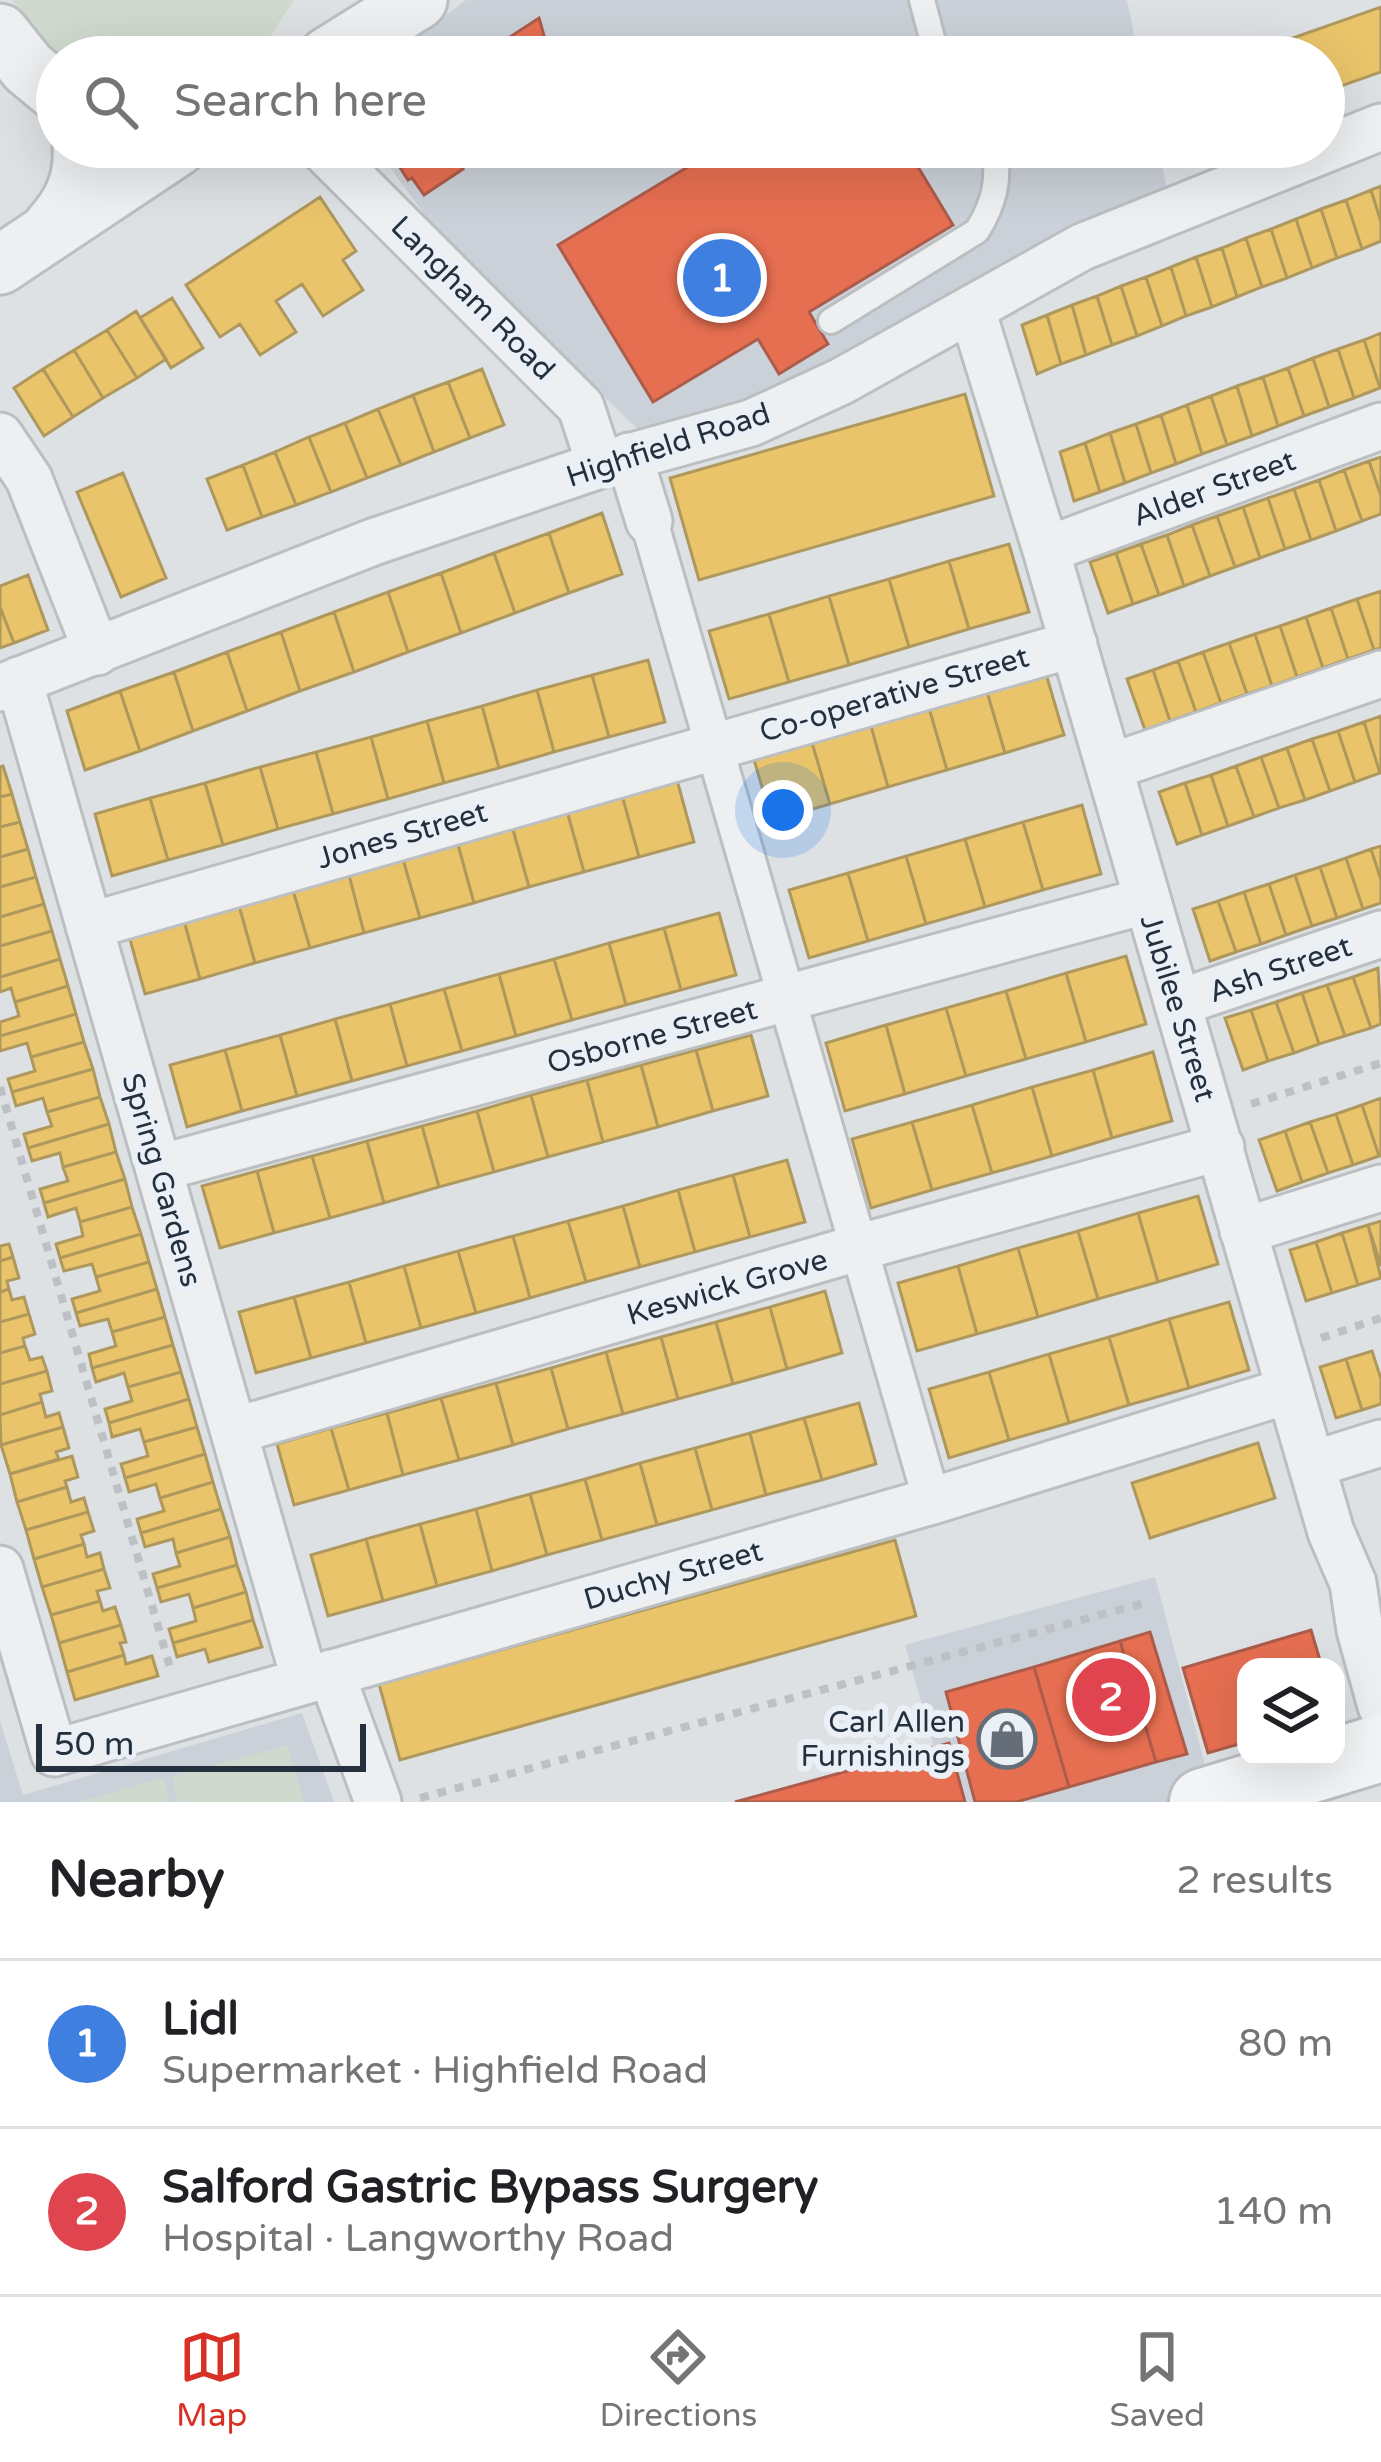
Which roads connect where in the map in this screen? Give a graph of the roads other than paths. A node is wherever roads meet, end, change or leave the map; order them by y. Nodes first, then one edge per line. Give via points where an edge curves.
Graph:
1 (338, 0) edge
2 (418, 0) edge
3 (922, 0) edge
4 (0, 32) edge
5 (325, 36) edge
6 (361, 36) edge
7 (931, 36) edge
8 (35, 88) edge
9 (1381, 127) edge
10 (1345, 141) edge
11 (80, 168) edge
12 (145, 168) edge
13 (342, 168) edge
14 (997, 168) edge
15 (1279, 168) edge
16 (22, 250) edge
17 (972, 310) junction
18 (831, 321) dead end
19 (1381, 426) edge
20 (0, 436) edge
21 (615, 460) junction
22 (649, 521) joint
23 (1046, 550) junction
24 (1074, 644) junction
25 (97, 652) junction
26 (1381, 674) edge
27 (9, 684) edge
28 (715, 744) junction
29 (1110, 767) junction
30 (1145, 901) junction
31 (89, 926) junction
32 (1381, 934) edge
33 (786, 1000) junction
34 (1178, 1003) junction
35 (1216, 1132) junction
36 (159, 1168) junction
37 (1381, 1188) edge
38 (1243, 1231) junction
39 (857, 1248) junction
40 (1284, 1370) junction
41 (233, 1431) junction
42 (1381, 1443) edge
43 (1314, 1464) junction
44 (932, 1501) junction
45 (0, 1569) edge
46 (318, 1677) junction
47 (1381, 1706) edge
48 (1381, 1748) edge
49 (378, 1802) edge
50 (1203, 1802) edge

1 - 5 street
2 - 6 street
3 - 7 lane
4 - 8 street
9 - 10 street, Highfield Road
11 - 16 street via 68,210
12 - 16 street
13 - 21 street, Langham Road via 581,406
14 - 18 lane via 999,183 977,231
15 - 17 street, Highfield Road via 1082,247
17 - 21 street, Highfield Road via 751,423
17 - 23 street, Jubilee Street
19 - 23 street, Alder Street
20 - 25 street via 29,479
21 - 22 street, Langham Road
21 - 25 street, Highfield Road via 373,542
22 - 28 street
23 - 24 street, Jubilee Street
24 - 28 street, Co-operative Street
24 - 29 street, Jubilee Street
25 - 27 street, Highfield Road
26 - 29 street
27 - 31 street, Spring Gardens
28 - 31 street, Jones Street
28 - 33 street
29 - 30 street, Jubilee Street
30 - 33 street, Osborne Street
30 - 34 street, Jubilee Street
31 - 36 street, Spring Gardens
32 - 34 street, Ash Street
33 - 36 street, Osborne Street
33 - 39 street
34 - 35 street, Jubilee Street
35 - 38 street, Jubilee Street
35 - 39 street, Keswick Grove
36 - 41 street, Spring Gardens
37 - 38 street
38 - 40 street, Jubilee Street
39 - 41 street, Keswick Grove
39 - 44 street
40 - 43 street, Jubilee Street
40 - 44 street, Duchy Street
41 - 46 street, Spring Gardens
42 - 43 street
43 - 47 street, Jubilee Street via 1353,1582
44 - 46 street, Duchy Street
45 - 46 street, Duchy Street via 53,1754
46 - 49 street, Spring Gardens
48 - 50 main road

